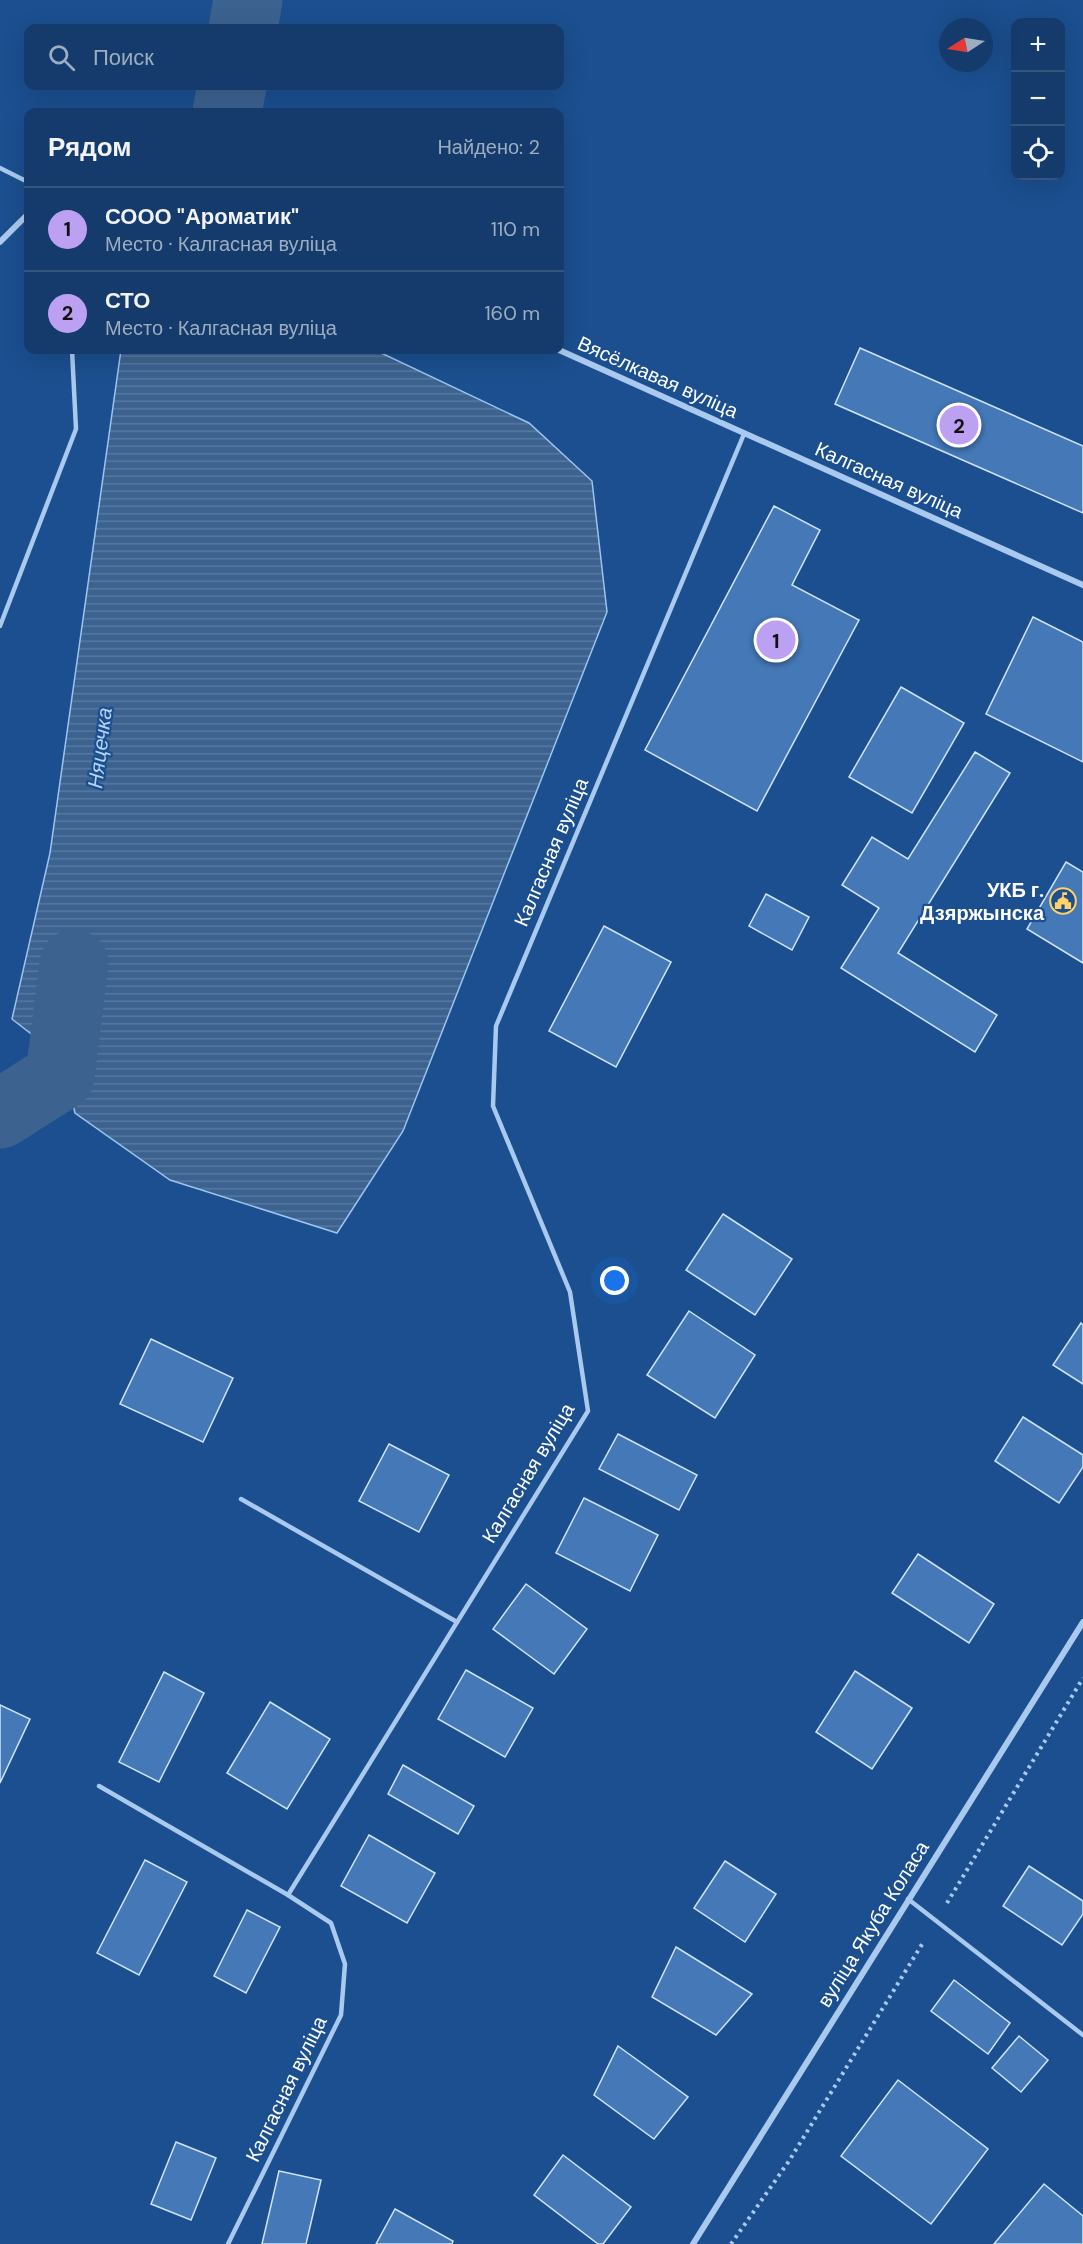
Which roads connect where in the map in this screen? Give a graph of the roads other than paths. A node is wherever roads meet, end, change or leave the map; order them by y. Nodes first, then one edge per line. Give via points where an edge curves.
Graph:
1 (0, 168) edge
2 (24, 180) edge
3 (24, 218) edge
4 (0, 242) edge
5 (564, 352) edge
6 (72, 354) edge
7 (744, 434) junction
8 (1083, 585) edge
9 (0, 626) edge
10 (241, 1500) dead end
11 (457, 1622) junction
12 (1083, 1622) edge
13 (99, 1786) dead end
14 (288, 1895) junction
15 (908, 1899) junction
16 (1083, 2035) edge
17 (228, 2244) edge
18 (693, 2244) edge

1 - 2 lane
3 - 4 street
5 - 7 street, Вясёлкавая вуліца
6 - 9 lane via 76,429
7 - 8 street, Калгасная вуліца
7 - 11 lane, Калгасная вуліца via 496,1026 493,1106 570,1292 588,1411
10 - 11 lane
11 - 14 lane, Калгасная вуліца
12 - 15 street, вуліца Якуба Коласа
13 - 14 lane, Калгасная вуліца
14 - 17 lane, Калгасная вуліца via 331,1923 345,1964 341,2015
15 - 16 lane
15 - 18 street, вуліца Якуба Коласа

